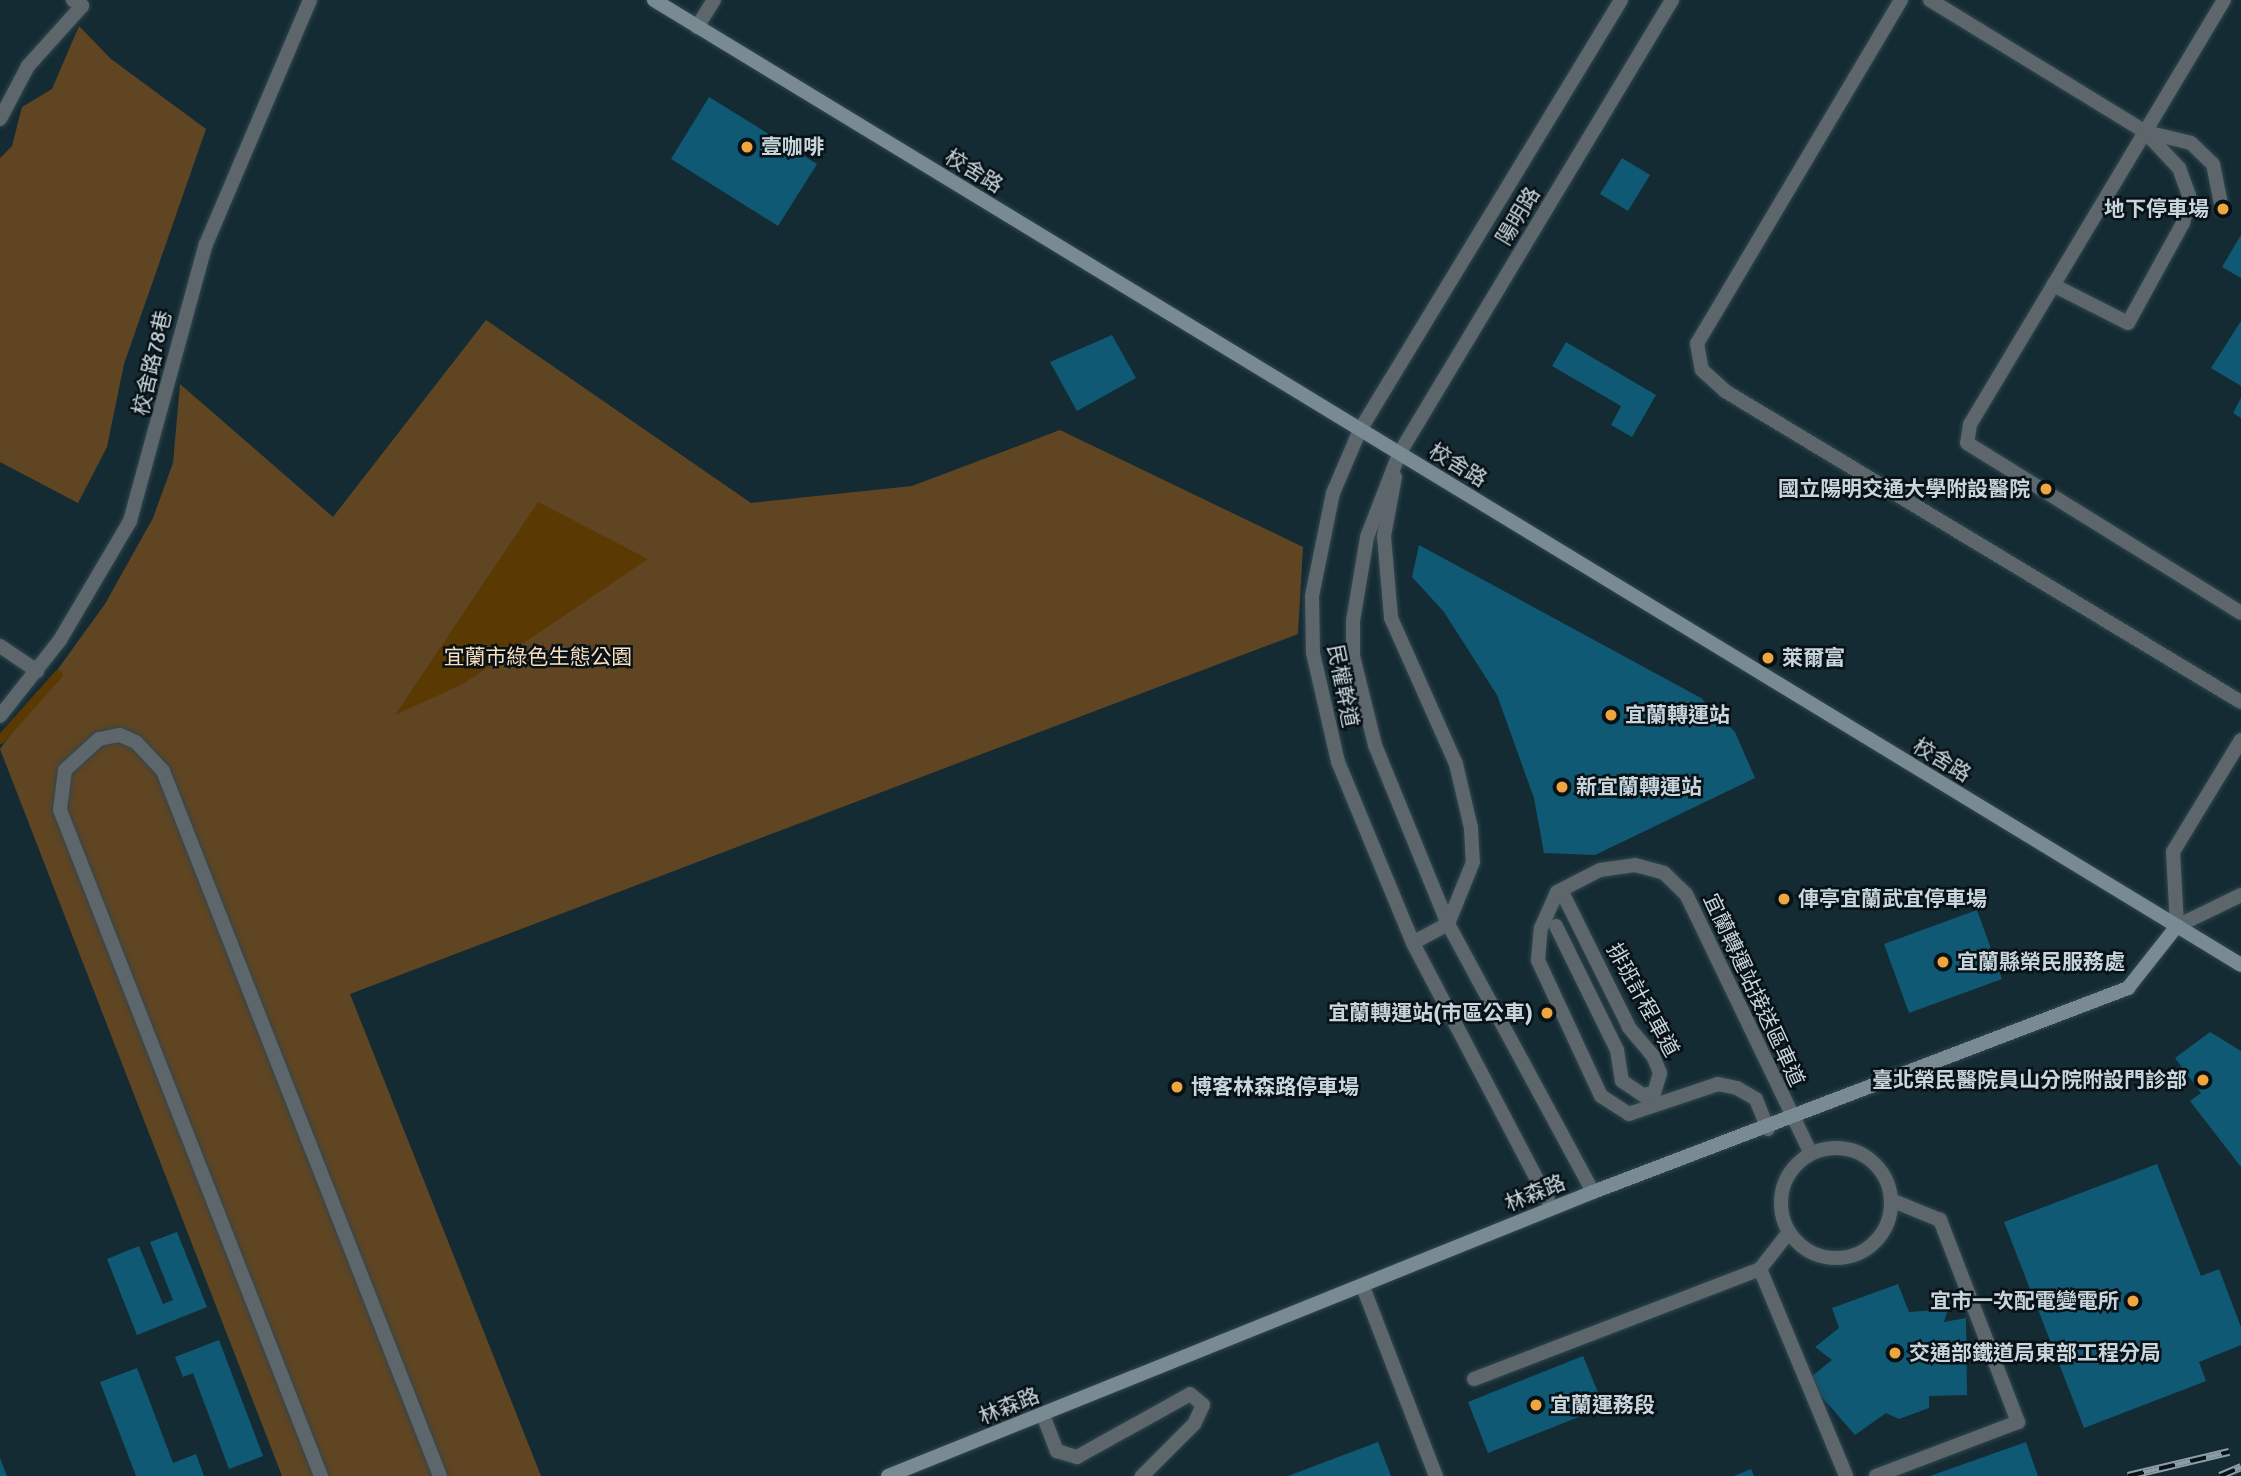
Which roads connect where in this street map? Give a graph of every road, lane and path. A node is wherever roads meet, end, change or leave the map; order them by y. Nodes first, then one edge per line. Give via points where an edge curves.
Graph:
1 (73, 0) edge
2 (310, 0) edge
3 (654, 0) edge
4 (713, 0) edge
5 (1621, 0) edge
6 (1672, 0) edge
7 (1901, 0) edge
8 (1930, 0) edge
9 (2224, 0) edge
10 (697, 27) junction
11 (0, 119) edge
12 (2145, 132) junction
13 (2222, 209) dead end
14 (2053, 285) junction
15 (1360, 430) junction
16 (1399, 454) junction
17 (2241, 613) edge
18 (0, 646) edge
19 (37, 671) junction
20 (2241, 702) edge
21 (0, 716) edge
22 (2241, 740) edge
23 (1563, 890) junction
24 (2241, 895) edge
25 (1448, 923) junction
26 (2177, 926) junction
27 (1413, 943) junction
28 (2241, 965) edge
29 (1622, 1081) junction
30 (1657, 1106) junction
31 (1792, 1120) junction
32 (1768, 1129) junction
33 (1811, 1154) junction
34 (1593, 1192) junction
35 (1891, 1200) junction
36 (1552, 1208) junction
37 (1790, 1232) junction
38 (1760, 1269) junction
39 (1363, 1287) junction
40 (1474, 1379) dead end
41 (1043, 1415) junction
42 (321, 1476) edge
43 (440, 1476) edge
44 (888, 1476) edge
45 (1142, 1476) edge
46 (1436, 1476) edge
47 (1846, 1476) edge
48 (1876, 1476) edge

1 - 11 street via 82,6 28,66
2 - 19 street, 校舍路78巷 via 206,244 130,521
3 - 10 street, 校舍路
4 - 10 street
5 - 15 street, 陽明路
6 - 16 street, 陽明路
7 - 20 street via 1697,342 1702,370 1725,391
8 - 12 street
9 - 12 street
10 - 15 street, 校舍路
12 - 13 street via 2191,143 2213,164
12 - 14 street
12 - 14 street via 2179,168 2189,195 2183,223 2128,323
14 - 17 street via 1970,425 1967,443
15 - 16 street, 校舍路
15 - 27 street, 民權幹道 via 1333,493 1314,562 1313,653 1338,762
16 - 25 street via 1384,536 1391,618 1456,764 1471,828 1473,862
16 - 25 street, 民權幹道 via 1367,537 1353,656 1378,754
16 - 26 street, 校舍路
18 - 19 street
19 - 21 street, 校舍路78巷
22 - 26 street via 2173,852
23 - 29 street via 1556,926 1560,953
23 - 29 street, 排班計程車道 via 1629,1027 1660,1073 1654,1093 1643,1095
23 - 30 street via 1541,928 1538,960 1601,1096 1629,1114
23 - 31 street, 宜蘭轉運站接送區車道 via 1600,870 1635,866 1664,873 1686,894
24 - 26 street
25 - 27 street
25 - 34 street, 民權幹道
26 - 28 street, 校舍路
26 - 31 street, 林森路 via 2128,988
27 - 36 street, 民權幹道
29 - 30 street via 1641,1101
30 - 32 street via 1718,1084 1756,1099
31 - 32 street, 林森路
31 - 33 street, 宜蘭轉運站接送區車道
32 - 34 street, 林森路
33 - 35 street via 1846,1149 1863,1155 1887,1182
33 - 37 street via 1786,1180 1781,1197
34 - 36 street, 林森路
35 - 37 street via 1882,1234 1853,1256 1817,1255
35 - 48 street via 1940,1220 2018,1422
36 - 39 street, 林森路
37 - 38 street
38 - 40 street
38 - 47 street
39 - 41 street, 林森路
39 - 46 street
41 - 44 street, 林森路
41 - 45 street via 1057,1451 1077,1457 1190,1394 1203,1405 1194,1424
42 - 43 street via 60,810 65,770 99,739 120,735 136,742 163,771

